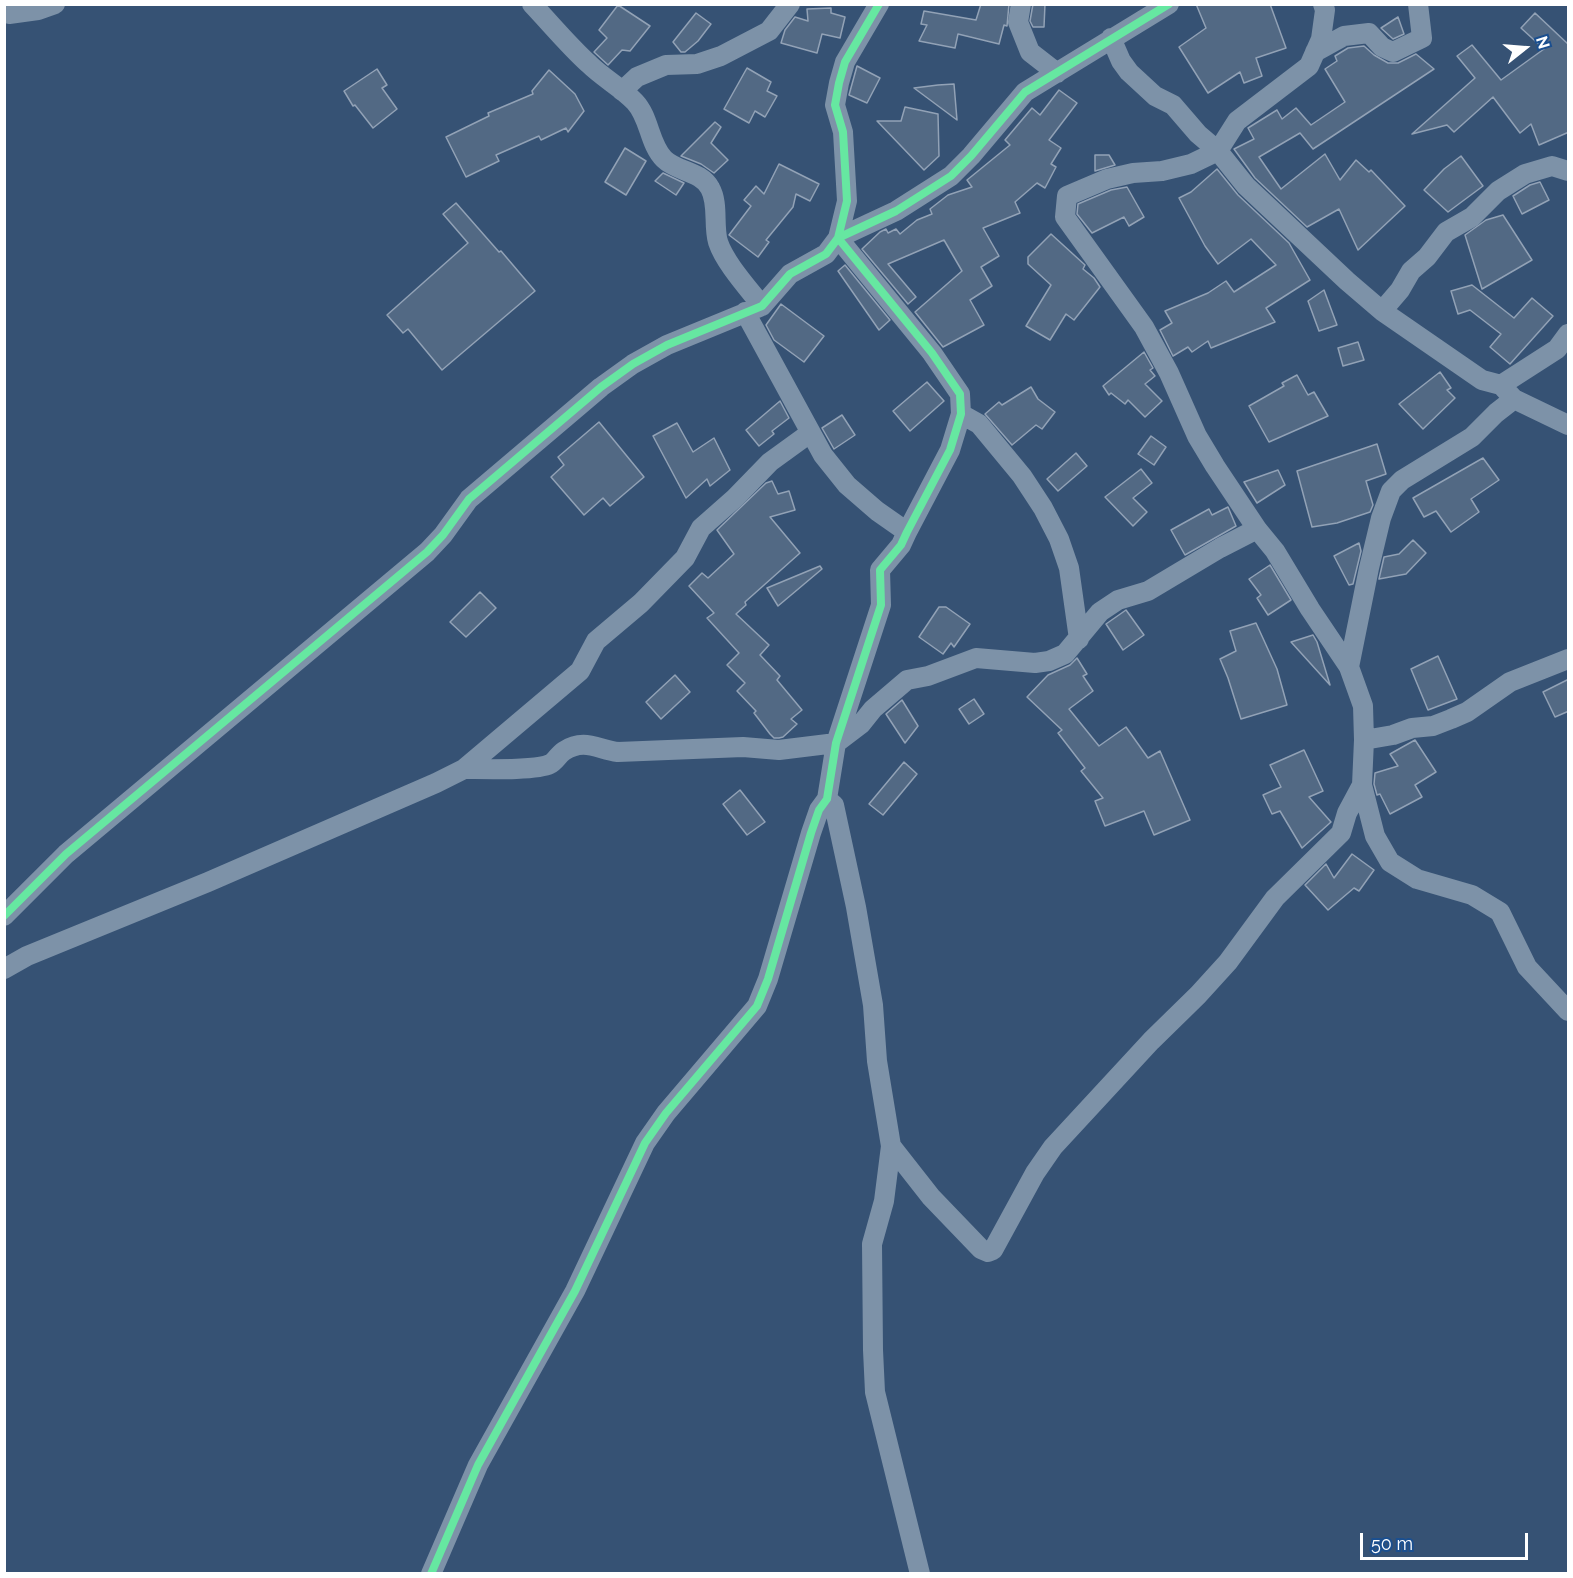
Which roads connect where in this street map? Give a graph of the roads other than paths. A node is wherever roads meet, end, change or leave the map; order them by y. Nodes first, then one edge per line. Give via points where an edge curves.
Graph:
1 (55, 4) edge
2 (532, 4) edge
3 (790, 4) edge
4 (879, 4) edge
5 (1022, 4) edge
6 (1169, 4) edge
7 (1323, 4) edge
8 (1418, 4) edge
9 (4, 11) edge
10 (1112, 38) junction
11 (1315, 52) junction
12 (1057, 73) junction
13 (622, 91) junction
14 (1218, 151) junction
15 (1569, 171) edge
16 (838, 238) junction
17 (753, 309) junction
18 (1382, 311) junction
19 (1569, 334) edge
20 (1508, 392) junction
21 (961, 414) junction
22 (1569, 425) edge
23 (810, 434) junction
24 (1257, 529) junction
25 (907, 532) junction
26 (1079, 639) junction
27 (1569, 659) edge
28 (1349, 667) junction
29 (1364, 740) junction
30 (836, 743) junction
31 (464, 769) junction
32 (1362, 784) junction
33 (827, 799) junction
34 (4, 916) edge
35 (4, 969) edge
36 (1569, 1011) edge
37 (891, 1146) junction
38 (431, 1574) edge
39 (920, 1574) edge

1 - 9 street via 9,14
2 - 13 street via 589,65
3 - 13 street via 769,31 721,56 697,64 666,65 637,77
4 - 16 street via 845,62 835,105 843,132 847,201
5 - 12 street via 1018,22 1030,52
6 - 10 street
7 - 11 street via 1321,39
8 - 11 street via 1422,38 1393,52 1369,33 1344,36
10 - 12 street
10 - 14 street via 1130,72 1155,96 1173,105
11 - 14 street via 1309,66 1237,121
12 - 16 street via 1025,92 951,176 896,211
13 - 17 street via 636,104 665,159 697,175 710,187 719,245
14 - 18 street via 1246,186
14 - 24 street via 1191,164 1107,179 1067,196 1065,217 1144,327 1197,436
15 - 18 street via 1552,166 1525,174 1498,191 1472,217 1446,232
16 - 17 street via 826,254 790,274
16 - 21 street via 932,352 960,394
17 - 23 street
17 - 34 street via 667,345 601,387 469,499 426,552 66,854
18 - 20 street via 1482,380
19 - 20 street
20 - 22 street
20 - 28 street via 1496,413 1472,437 1402,480 1391,491 1369,568
21 - 25 street via 950,450
21 - 26 street via 979,424 1043,508 1069,568
23 - 25 street via 847,485
23 - 31 street via 770,462 701,528 685,558 596,641 580,670
24 - 26 street via 1148,591 1118,600 1100,612
24 - 28 street
25 - 30 street via 880,570 881,605
26 - 30 street via 1065,654 1049,661 976,658 907,680
27 - 29 street via 1510,682 1451,719
28 - 29 street via 1363,706
29 - 32 street
30 - 31 street via 779,750 743,747 618,752 592,744 564,751 549,764
30 - 33 street
31 - 35 street
32 - 36 street via 1375,836 1390,862 1417,879 1472,895 1500,912 1527,967
32 - 37 street via 1341,833 1275,898 1228,962 1053,1147 993,1250 981,1249 931,1197
33 - 37 street via 834,805 856,907
33 - 38 street via 811,833 757,1006 645,1143 575,1291 478,1464
37 - 39 street via 884,1201 872,1244 875,1392

